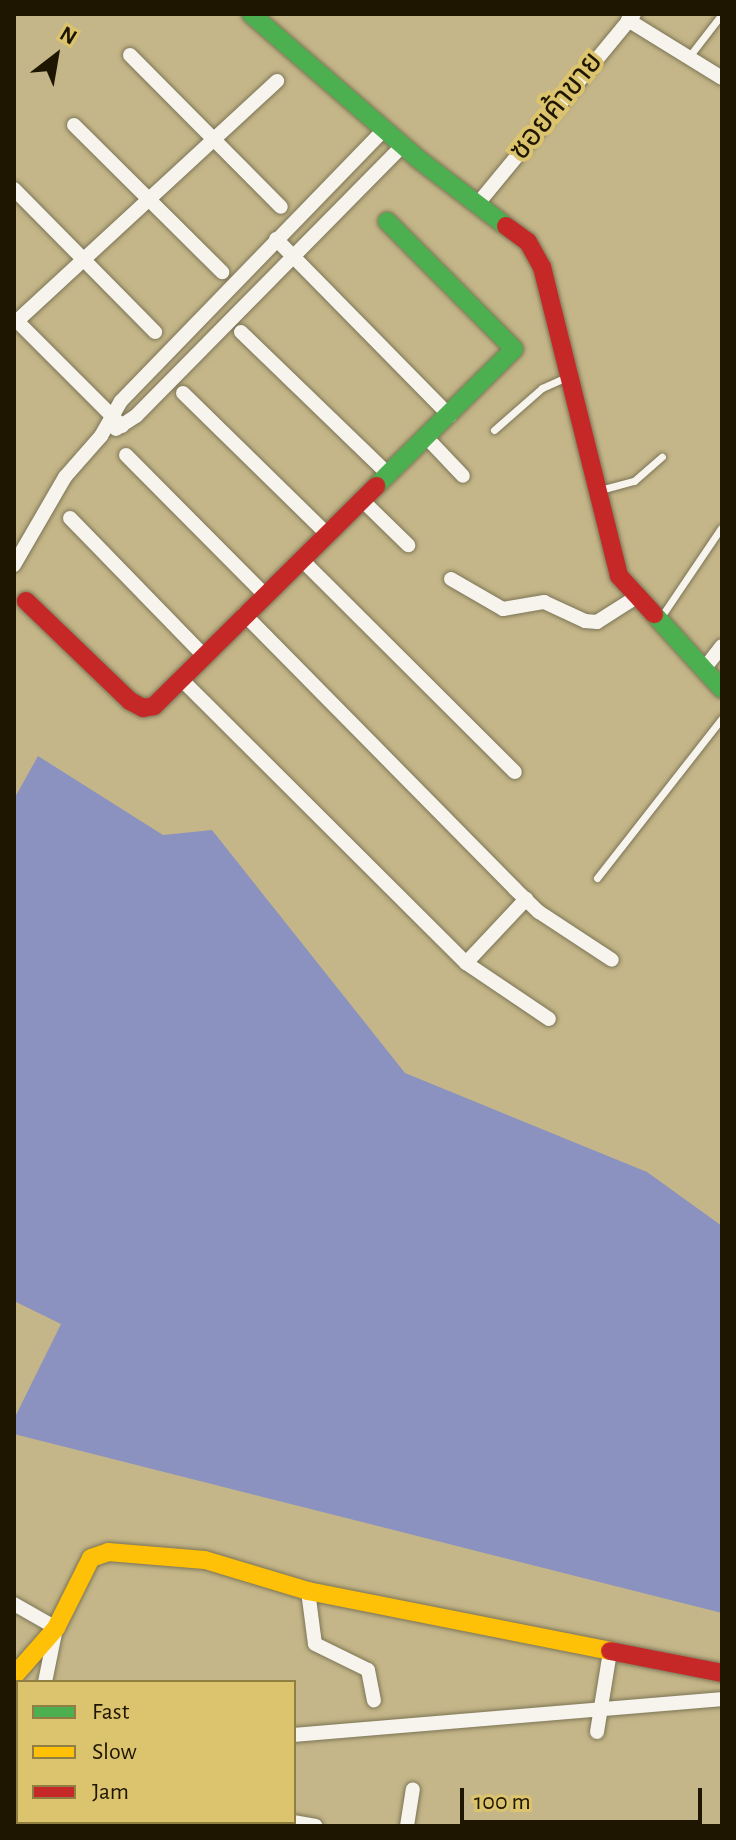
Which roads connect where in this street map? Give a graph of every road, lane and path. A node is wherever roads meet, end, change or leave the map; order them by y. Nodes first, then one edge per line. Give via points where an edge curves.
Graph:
1 (251, 14) edge
2 (722, 14) edge
3 (631, 17) edge
4 (691, 54) junction
5 (130, 55) dead end
6 (722, 78) edge
7 (277, 81) dead end
8 (74, 125) dead end
9 (384, 130) junction
10 (212, 138) junction
11 (402, 146) junction
12 (339, 176) junction
13 (14, 189) edge
14 (354, 194) junction
15 (147, 199) junction
16 (480, 201) junction
17 (281, 207) dead end
18 (387, 221) dead end
19 (276, 239) junction
20 (292, 254) junction
21 (84, 259) junction
22 (222, 272) dead end
23 (15, 320) edge
24 (194, 324) junction
25 (155, 332) dead end
26 (241, 332) dead end
27 (209, 340) junction
28 (569, 376) junction
29 (183, 393) dead end
30 (111, 414) junction
31 (450, 416) junction
32 (122, 426) junction
33 (494, 430) dead end
34 (101, 436) junction
35 (427, 438) junction
36 (126, 455) dead end
37 (662, 457) dead end
38 (389, 475) junction
39 (463, 476) dead end
40 (597, 490) junction
41 (364, 502) junction
42 (70, 518) dead end
43 (721, 528) edge
44 (328, 535) junction
45 (408, 545) dead end
46 (303, 561) junction
47 (14, 565) edge
48 (451, 579) dead end
49 (265, 595) junction
50 (635, 598) junction
51 (26, 601) dead end
52 (244, 614) junction
53 (658, 622) junction
54 (722, 646) edge
55 (205, 657) junction
56 (715, 678) edge
57 (182, 680) junction
58 (722, 718) edge
59 (515, 772) dead end
60 (597, 878) dead end
61 (526, 899) junction
62 (612, 960) dead end
63 (466, 963) junction
64 (549, 1019) dead end
65 (308, 1591) junction
66 (14, 1604) edge
67 (56, 1628) junction
68 (610, 1652) junction
69 (722, 1673) edge
70 (14, 1676) edge
71 (45, 1680) edge
72 (722, 1699) edge
73 (374, 1700) dead end
74 (601, 1710) junction
75 (597, 1732) dead end
76 (296, 1735) edge
77 (413, 1789) dead end
78 (296, 1823) edge
79 (316, 1826) edge
80 (407, 1826) edge

1 - 9 street
2 - 4 lane
3 - 4 street
3 - 16 street, ซอยค้าขาย
4 - 6 street
5 - 10 street
7 - 10 street
8 - 15 street
9 - 11 street
9 - 12 street
10 - 15 street
10 - 17 street
11 - 14 street
11 - 16 street
12 - 14 street
12 - 19 street
13 - 21 street
14 - 20 street
15 - 21 street
15 - 22 street
16 - 28 street via 528,242 542,267
18 - 31 street via 514,349
19 - 20 street
19 - 24 street
20 - 27 street
20 - 31 street
21 - 23 street
21 - 25 street
23 - 30 street
24 - 27 street
24 - 30 street
26 - 38 street
27 - 32 street
28 - 33 lane via 542,388
28 - 40 street
29 - 44 street
30 - 32 street
30 - 34 street
31 - 35 street
32 - 34 street
34 - 47 street via 65,477
35 - 38 street
35 - 39 street
36 - 49 street
37 - 40 lane via 634,481
38 - 41 street
40 - 50 street via 619,576
41 - 44 street
41 - 45 street
42 - 55 street
43 - 53 lane
44 - 46 street
46 - 49 street
46 - 59 street
48 - 50 street via 503,609 544,602 585,621 597,622
49 - 52 street
50 - 53 street
51 - 57 street via 143,708 154,706
52 - 55 street
52 - 61 street
53 - 56 street
54 - 56 street
55 - 57 street
57 - 63 street
58 - 60 lane
61 - 62 street
61 - 63 street
63 - 64 street
65 - 67 street via 205,1560 99,1553 84,1569
65 - 68 street
65 - 73 street via 315,1644 368,1670
66 - 67 street
67 - 70 street
67 - 71 street
68 - 69 street
68 - 74 street
72 - 74 street
74 - 75 street
74 - 76 street
77 - 80 street
78 - 79 street

